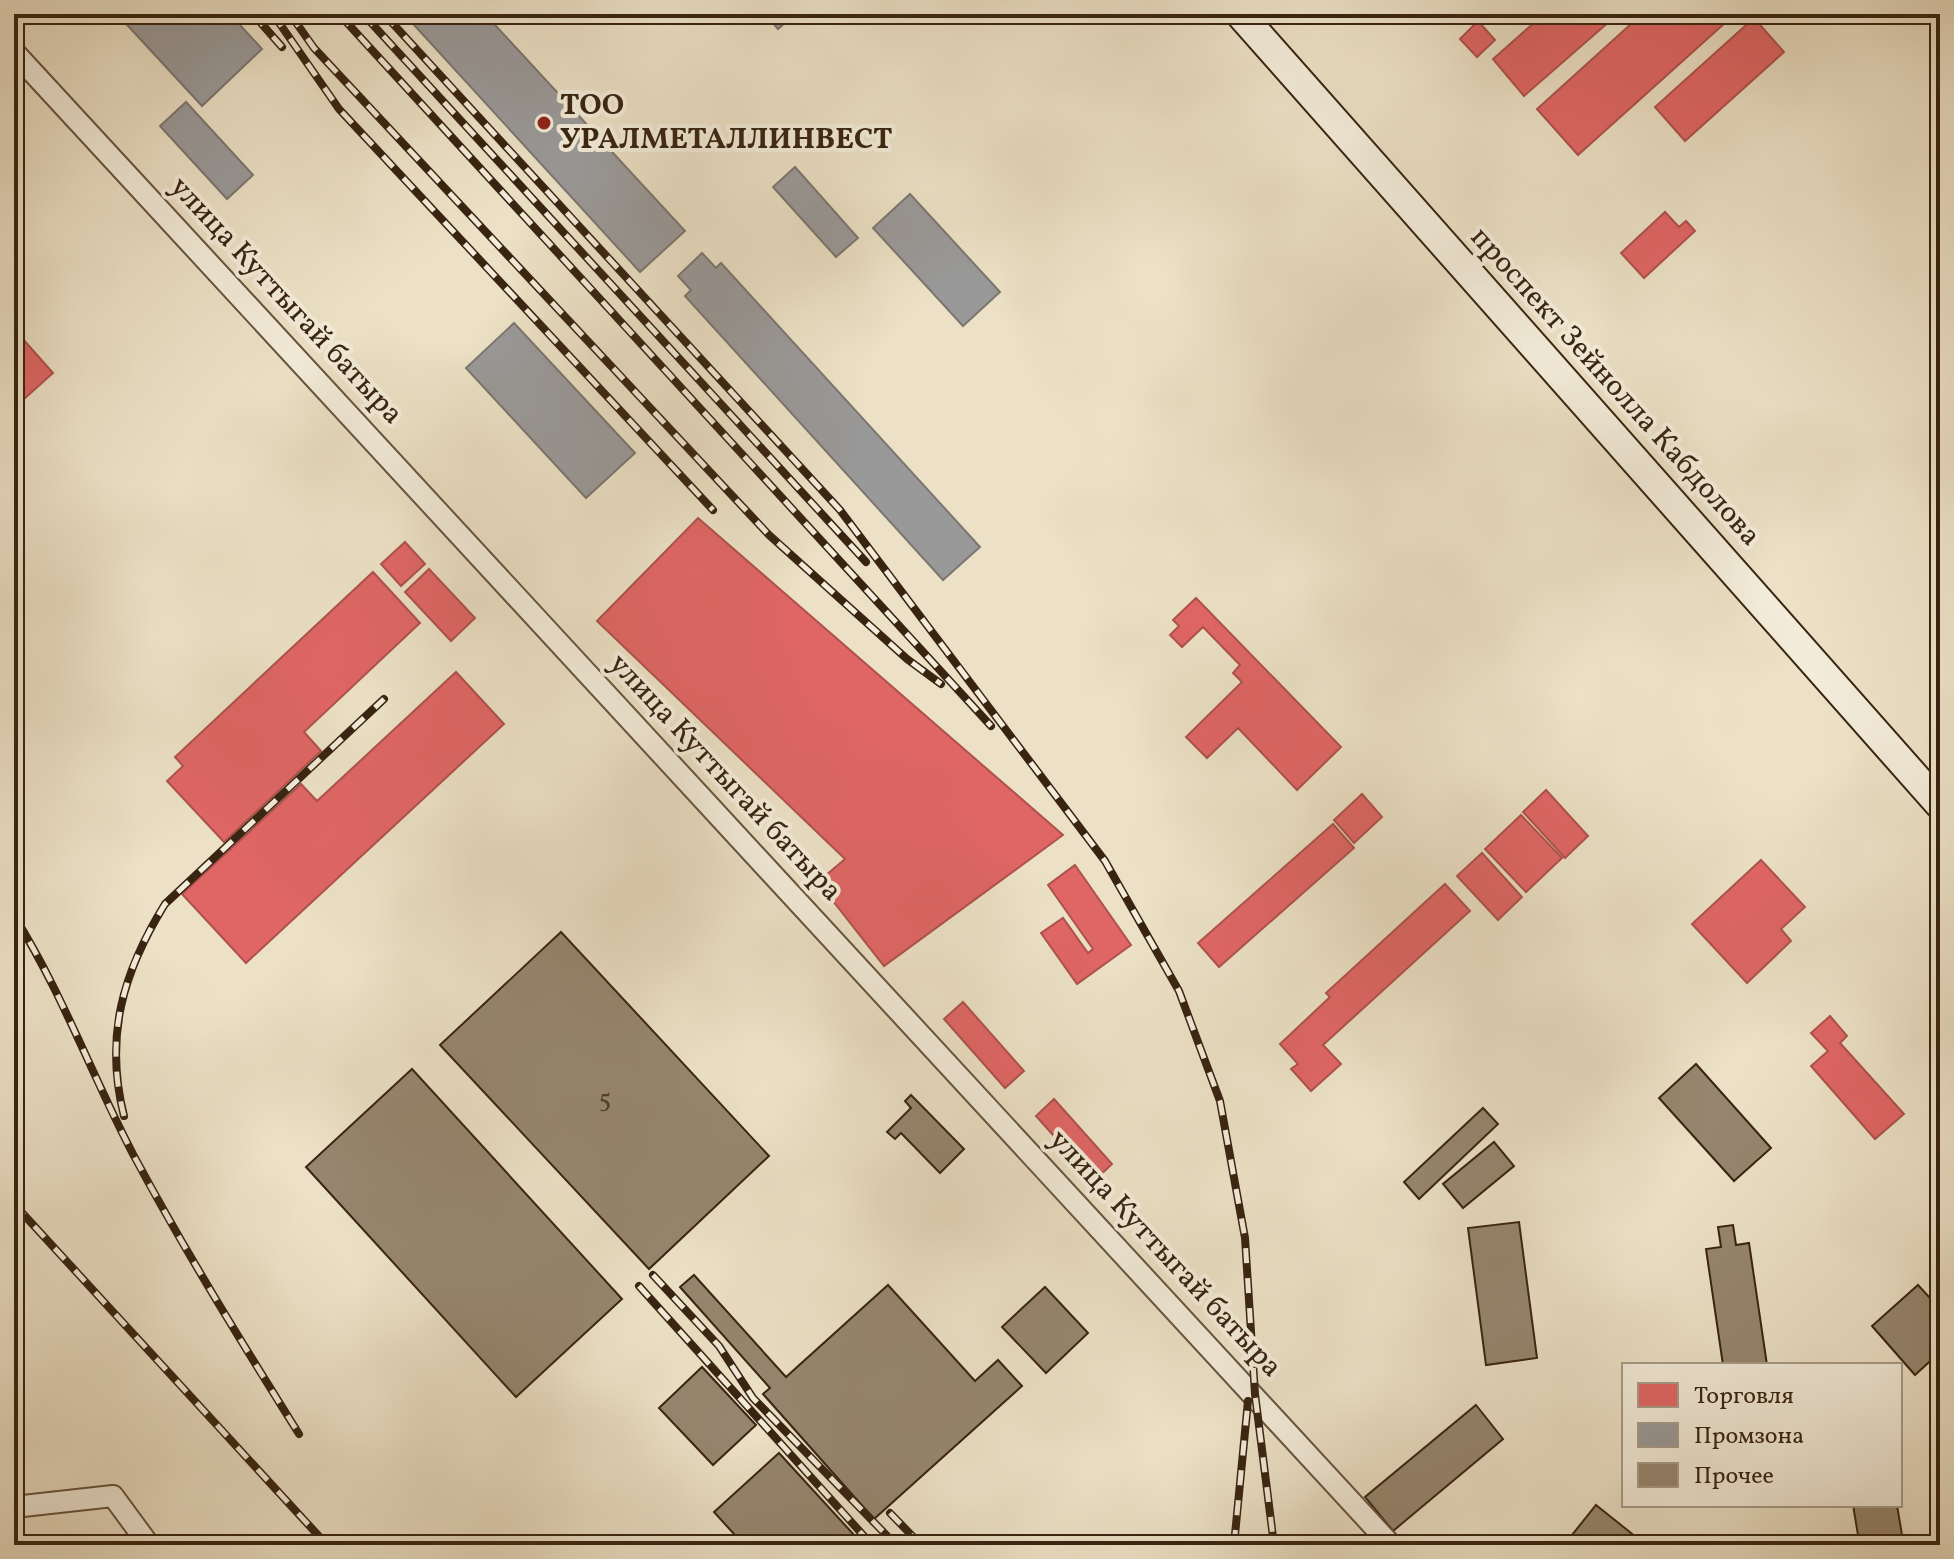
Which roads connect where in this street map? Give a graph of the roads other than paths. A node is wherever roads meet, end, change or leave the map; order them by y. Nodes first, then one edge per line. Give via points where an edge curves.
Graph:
1 (1240, 14) edge
2 (14, 52) edge
3 (1940, 805) edge
4 (14, 1507) edge
5 (149, 1545) edge
6 (1391, 1545) edge

1 - 3 main road, проспект Зейнолла Кабдолова
2 - 6 street, улица Куттыгай батыра
4 - 5 street via 113,1496

